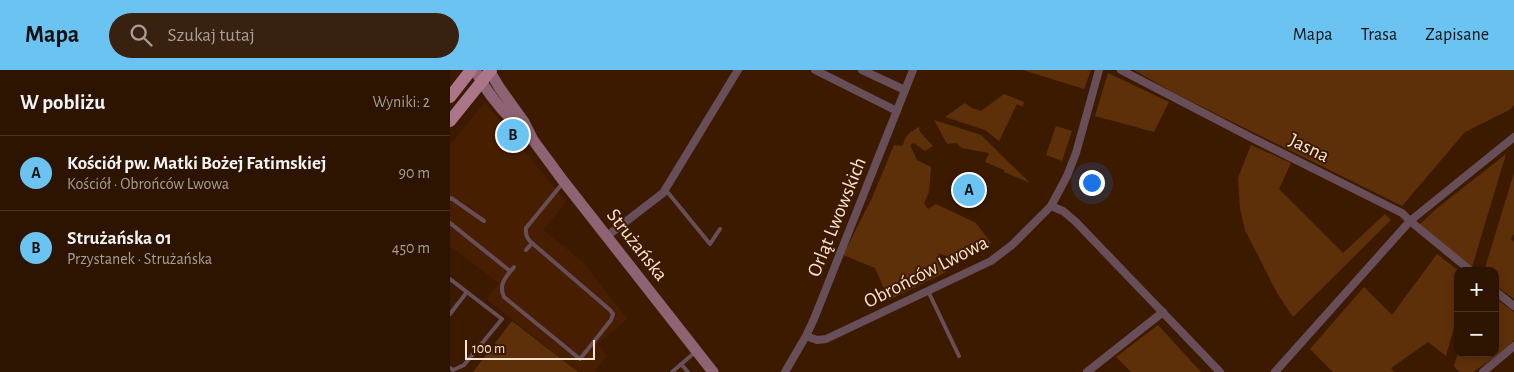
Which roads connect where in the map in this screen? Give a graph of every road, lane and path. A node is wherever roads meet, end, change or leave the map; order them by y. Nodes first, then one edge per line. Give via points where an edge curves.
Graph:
1 (471, 70) edge
2 (490, 70) edge
3 (738, 70) edge
4 (815, 70) edge
5 (862, 70) edge
6 (913, 70) edge
7 (1099, 70) edge
8 (1121, 70) edge
9 (478, 76) edge
10 (905, 90) junction
11 (450, 97) edge
12 (897, 111) junction
13 (450, 121) edge
14 (1514, 137) edge
15 (533, 140) junction
16 (564, 182) junction
17 (665, 189) junction
18 (450, 199) edge
19 (1051, 206) junction
20 (484, 221) dead end
21 (1410, 221) junction
22 (450, 223) edge
23 (720, 229) dead end
24 (607, 236) junction
25 (532, 243) junction
26 (526, 250) dead end
27 (514, 267) dead end
28 (1466, 267) edge
29 (510, 271) junction
30 (450, 279) edge
31 (928, 291) junction
32 (467, 292) junction
33 (1499, 294) edge
34 (1514, 306) edge
35 (1163, 312) junction
36 (450, 314) edge
37 (806, 336) junction
38 (1514, 346) edge
39 (696, 351) junction
40 (958, 356) dead end
41 (681, 364) junction
42 (450, 368) edge
43 (672, 372) edge
44 (688, 372) edge
45 (713, 372) edge
46 (785, 372) edge
47 (1087, 372) edge
48 (1220, 372) edge
49 (1275, 372) edge
50 (1483, 372) edge

1 - 11 main road
2 - 9 main road
2 - 15 main road, Strużańska
3 - 17 street
4 - 12 street
5 - 10 street
6 - 10 street, Orląt Lwowskich
7 - 19 street, Obrońców Lwowa via 1076,153
8 - 21 street, Jasna via 1402,212
9 - 13 main road
9 - 15 main road, Strużańska
10 - 12 street, Orląt Lwowskich
12 - 37 street, Orląt Lwowskich
14 - 21 street
15 - 16 main road, Strużańska
16 - 24 main road, Strużańska
16 - 25 lane via 526,228
17 - 23 lane via 710,244
17 - 24 street
18 - 20 lane
19 - 31 street, Obrońców Lwowa via 991,261
19 - 35 street via 1075,222
21 - 28 street, Jasna
21 - 49 street
22 - 29 lane
24 - 39 main road, Strużańska
25 - 26 lane
25 - 29 lane via 613,314 580,359 504,297 501,286
27 - 29 lane
30 - 32 lane
31 - 37 street, Obrońców Lwowa via 826,339
31 - 40 lane
32 - 36 lane
32 - 42 lane via 502,318 464,366
33 - 34 street
35 - 47 street
35 - 48 street
37 - 46 street, Orląt Lwowskich
38 - 50 street
39 - 41 lane
39 - 45 main road, Strużańska
41 - 43 lane
41 - 44 lane

